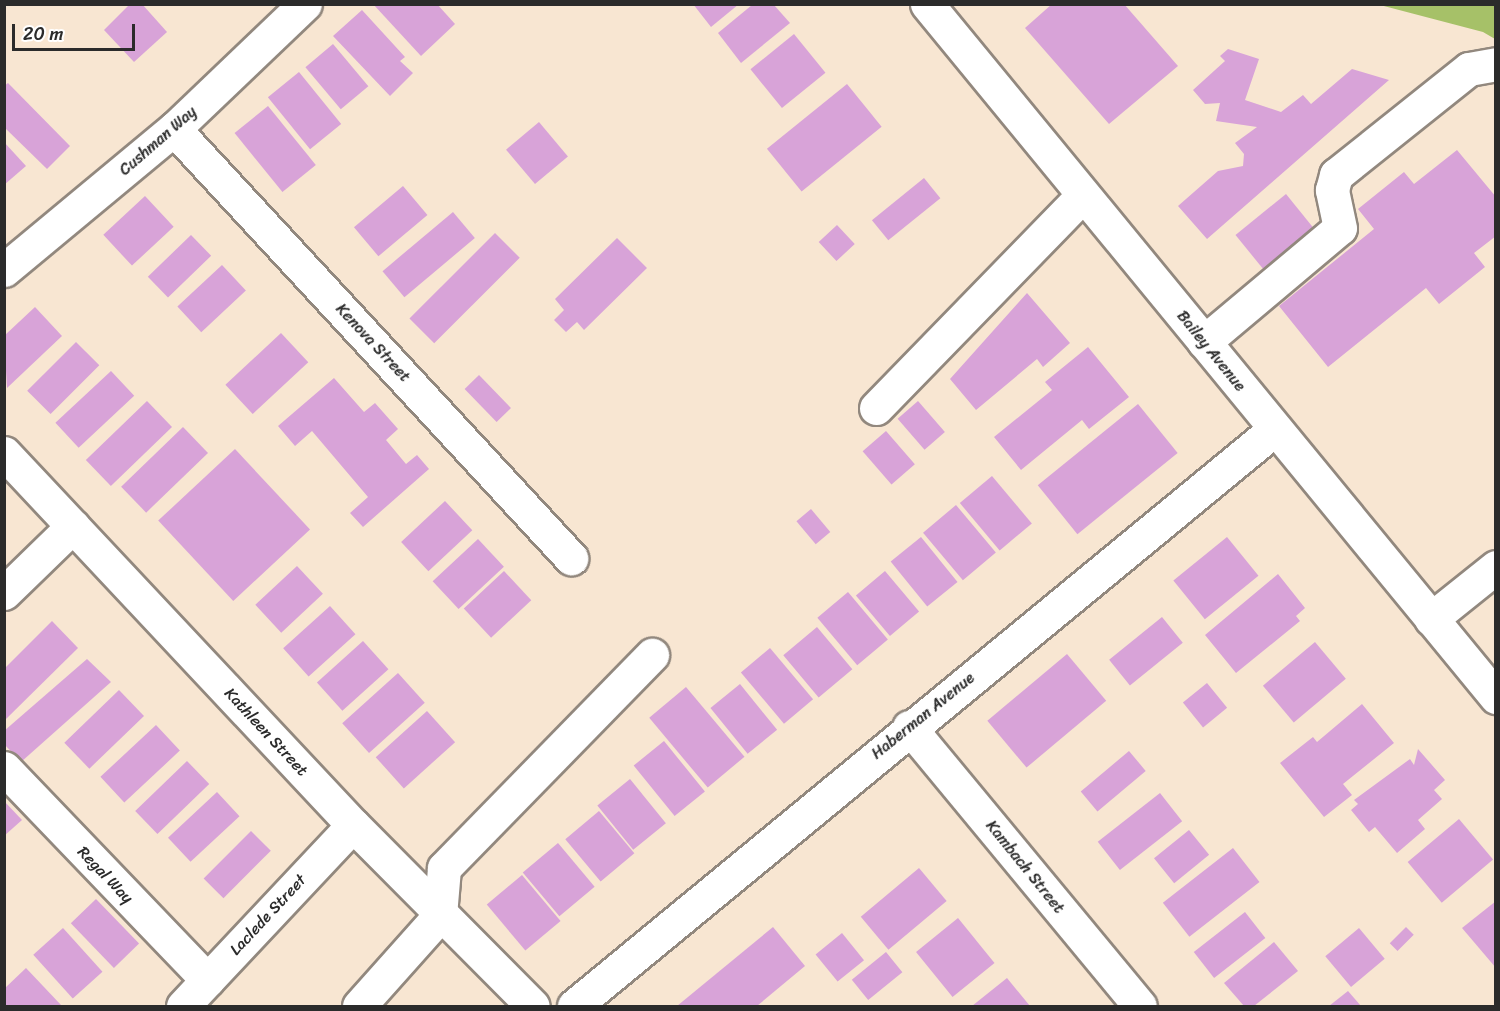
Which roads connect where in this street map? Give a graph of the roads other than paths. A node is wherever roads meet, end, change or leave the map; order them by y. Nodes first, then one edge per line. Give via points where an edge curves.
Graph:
1 (305, 4) edge
2 (927, 4) edge
3 (1496, 64) edge
4 (174, 129) junction
5 (1083, 195) junction
6 (4, 270) edge
7 (1204, 342) junction
8 (876, 408) dead end
9 (1275, 429) junction
10 (4, 453) edge
11 (73, 526) junction
12 (571, 558) dead end
13 (1496, 567) edge
14 (4, 593) edge
15 (1431, 618) junction
16 (652, 655) dead end
17 (1496, 697) edge
18 (909, 727) junction
19 (4, 768) edge
20 (353, 825) junction
21 (440, 915) junction
22 (207, 980) junction
23 (183, 1006) edge
24 (359, 1006) edge
25 (533, 1006) edge
26 (574, 1006) edge
27 (1140, 1006) edge

1 - 4 street, Cushman Way
2 - 5 street, Bailey Avenue
3 - 7 street via 1469,69 1335,175 1332,190 1340,228
4 - 6 street, Cushman Way
4 - 12 street, Kenova Street
5 - 7 street, Bailey Avenue
5 - 8 street
7 - 9 street, Bailey Avenue
9 - 15 street, Bailey Avenue
9 - 18 street, Haberman Avenue
10 - 11 street, Kathleen Street
11 - 14 street
11 - 20 street, Kathleen Street
13 - 15 street
15 - 17 street, Bailey Avenue
16 - 21 street via 444,868
18 - 26 street, Haberman Avenue
18 - 27 street, Kambach Street
19 - 22 street, Regal Way
20 - 21 street, Kathleen Street
20 - 22 street, Laclede Street
21 - 24 street
21 - 25 street, Kathleen Street
22 - 23 street, Laclede Street

